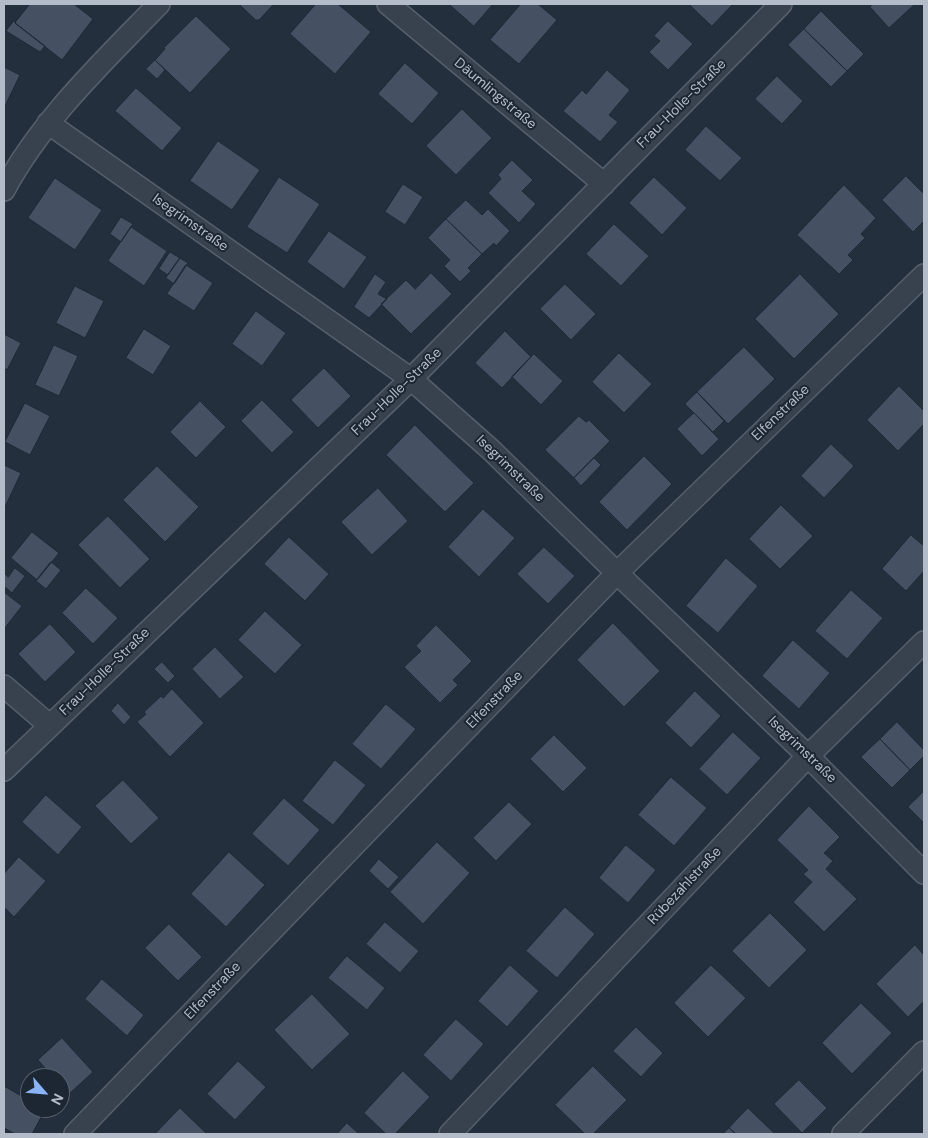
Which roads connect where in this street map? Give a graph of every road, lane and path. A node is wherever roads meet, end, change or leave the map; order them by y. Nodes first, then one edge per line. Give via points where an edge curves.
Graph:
1 (159, 4) edge
2 (388, 4) edge
3 (781, 4) edge
4 (48, 123) junction
5 (604, 184) junction
6 (4, 190) edge
7 (924, 275) edge
8 (411, 379) junction
9 (617, 573) junction
10 (924, 642) edge
11 (4, 686) edge
12 (49, 725) junction
13 (808, 756) junction
14 (4, 770) edge
15 (924, 873) edge
16 (924, 1052) edge
17 (75, 1134) edge
18 (450, 1134) edge
19 (843, 1134) edge

1 - 4 street
2 - 5 street, Däumlingstraße
3 - 5 street, Frau-Holle-Straße
4 - 6 street
4 - 8 street, Isegrimstraße
5 - 8 street, Frau-Holle-Straße
7 - 9 street, Elfenstraße
8 - 9 street, Isegrimstraße via 490,449
8 - 12 street, Frau-Holle-Straße
9 - 13 street, Isegrimstraße
9 - 17 street, Elfenstraße
10 - 13 street, Rübezahlstraße
11 - 12 street
12 - 14 street, Frau-Holle-Straße
13 - 15 street, Isegrimstraße
13 - 18 street, Rübezahlstraße
16 - 19 street

